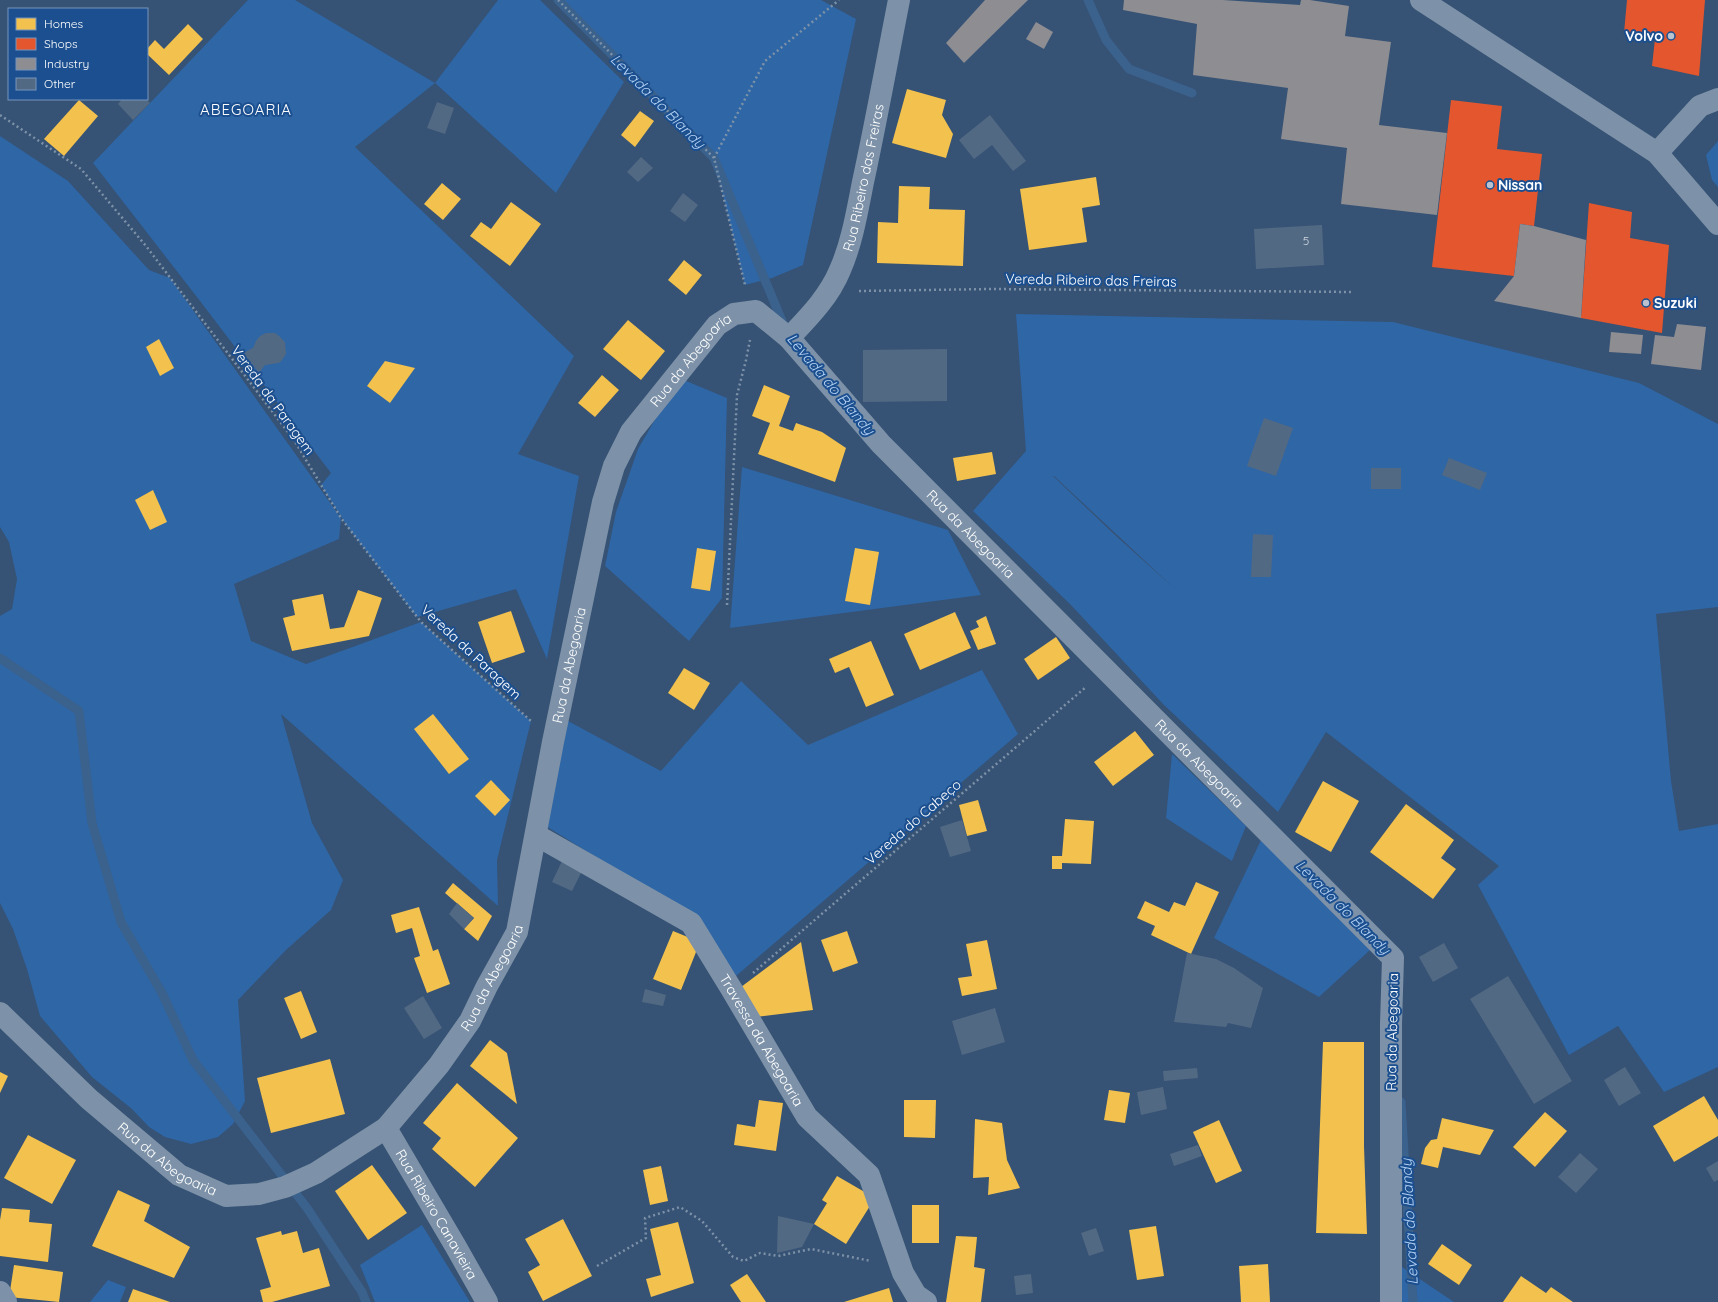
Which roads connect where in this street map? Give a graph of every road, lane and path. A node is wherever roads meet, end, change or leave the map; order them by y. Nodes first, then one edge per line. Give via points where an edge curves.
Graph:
1 (558, 0) edge
2 (839, 0) edge
3 (899, 0) edge
4 (1421, 0) edge
5 (1718, 99) edge
6 (0, 115) edge
7 (1657, 153) junction
8 (714, 158) junction
9 (1718, 224) edge
10 (828, 292) junction
11 (1353, 292) dead end
12 (756, 311) junction
13 (789, 338) junction
14 (727, 605) dead end
15 (1106, 670) junction
16 (553, 742) junction
17 (536, 834) junction
18 (732, 990) junction
19 (0, 1013) edge
20 (386, 1128) junction
21 (598, 1266) dead end
22 (903, 1273) junction
23 (0, 1292) edge
24 (6, 1302) edge
25 (487, 1302) edge
26 (926, 1302) edge
27 (1392, 1302) edge

1 - 8 path
2 - 8 path via 765,61
3 - 10 street, Rua Ribeiro das Freiras via 851,237 840,271
4 - 7 street
5 - 7 street via 1700,106
6 - 16 path, Vereda da Paragem via 81,169 146,246 294,440 341,518 420,622
7 - 9 street
8 - 12 path via 745,285
10 - 11 path, Vereda Ribeiro das Freiras via 992,289
10 - 13 street, Rua Ribeiro das Freiras via 812,314
12 - 13 street, Rua da Abegoaria
12 - 14 path via 736,395
12 - 16 street, Rua da Abegoaria via 734,314 717,325 631,432 614,466 603,502
13 - 15 street, Rua da Abegoaria via 881,444
15 - 18 path, Vereda do Cabeço
15 - 27 street, Rua da Abegoaria via 1393,958
16 - 17 street, Rua da Abegoaria
17 - 18 street, Travessa da Abegoaria via 691,923
17 - 20 street, Rua da Abegoaria via 517,932 486,986 470,1021 439,1065
18 - 22 street, Travessa da Abegoaria via 807,1117 869,1175
19 - 20 street, Rua da Abegoaria via 89,1099 179,1175 226,1196 259,1194 285,1187 316,1173
20 - 25 street, Rua Ribeiro Canavieira
21 - 22 path via 646,1238 645,1218 680,1207 702,1221 733,1257 744,1261 760,1253 778,1256 811,1249 886,1264
22 - 26 street, Travessa da Abegoaria via 916,1295
23 - 24 street

